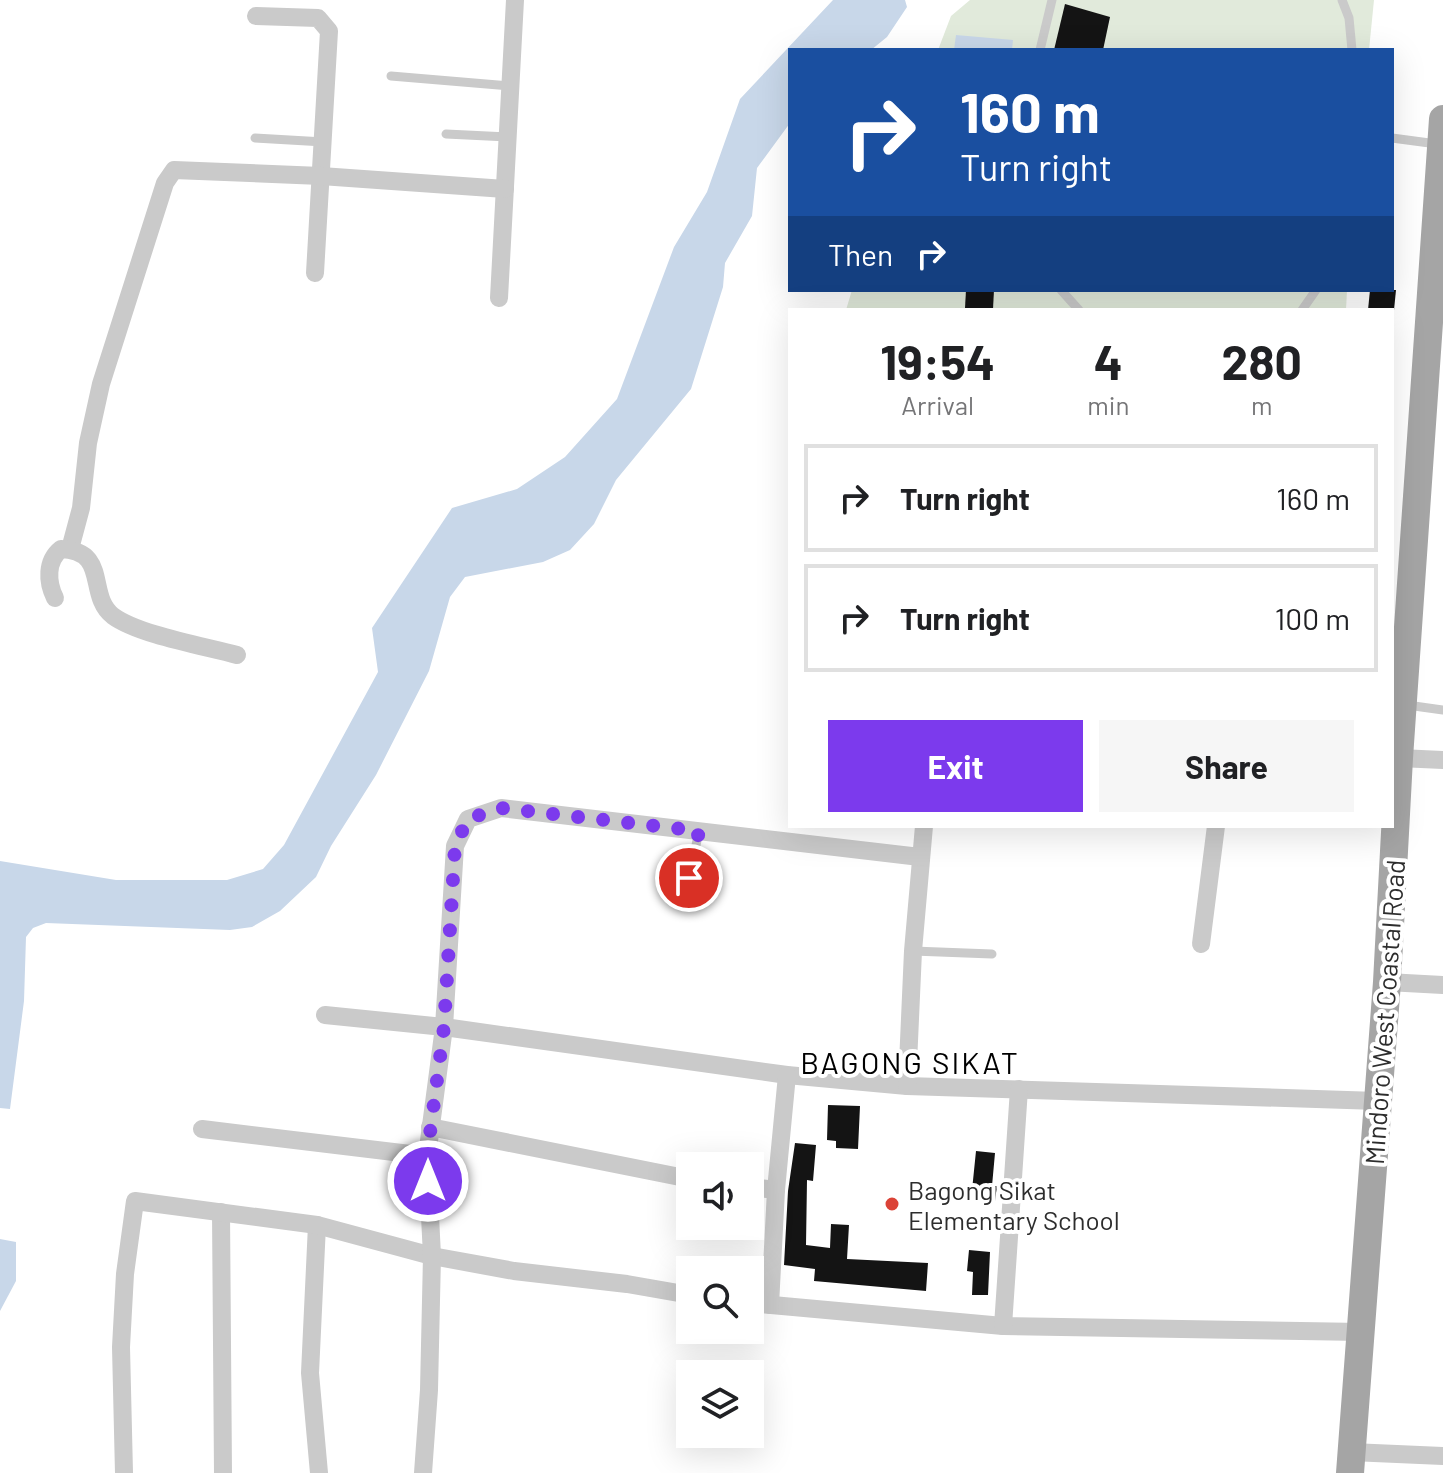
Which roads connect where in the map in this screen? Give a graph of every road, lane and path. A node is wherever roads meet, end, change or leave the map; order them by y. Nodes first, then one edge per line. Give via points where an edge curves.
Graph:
1 (515, 0) edge
2 (1052, 0) edge
3 (1342, 0) edge
4 (256, 16) dead end
5 (1040, 48) edge
6 (1352, 48) edge
7 (391, 76) dead end
8 (511, 86) junction
9 (1442, 132) edge
10 (446, 134) dead end
11 (508, 137) junction
12 (255, 138) dead end
13 (1394, 138) edge
14 (324, 142) junction
15 (321, 176) junction
16 (505, 189) junction
17 (315, 273) dead end
18 (1063, 292) edge
19 (499, 298) dead end
20 (1077, 308) edge
21 (70, 549) junction
22 (55, 598) dead end
23 (237, 655) dead end
24 (1403, 705) junction
25 (1443, 710) edge
26 (1399, 758) junction
27 (1443, 760) edge
28 (1394, 814) edge
29 (924, 828) edge
30 (1216, 828) edge
31 (1393, 828) edge
32 (699, 831) junction
33 (920, 857) junction
34 (689, 878) dead end
35 (1201, 944) dead end
36 (913, 951) junction
37 (992, 954) dead end
38 (1387, 982) junction
39 (1443, 985) edge
40 (325, 1015) dead end
41 (444, 1027) junction
42 (787, 1075) junction
43 (907, 1086) junction
44 (1019, 1089) junction
45 (1378, 1101) junction
46 (430, 1127) junction
47 (202, 1129) dead end
48 (427, 1156) junction
49 (676, 1176) edge
50 (764, 1189) edge
51 (776, 1190) junction
52 (221, 1212) junction
53 (317, 1225) junction
54 (432, 1256) junction
55 (676, 1293) edge
56 (764, 1304) edge
57 (770, 1305) junction
58 (1003, 1326) junction
59 (1362, 1332) junction
60 (1443, 1456) edge
61 (1350, 1462) edge
62 (124, 1473) edge
63 (223, 1473) edge
64 (319, 1473) edge
65 (423, 1473) edge

1 - 8 street
2 - 5 lane
3 - 6 lane
4 - 14 street via 318,18 329,31
7 - 8 lane
8 - 11 street
9 - 13 lane
9 - 24 main road, Mindoro West Coastal Road
10 - 11 lane
11 - 16 street
12 - 14 lane
14 - 15 street
15 - 16 street
15 - 17 street
15 - 21 street via 174,170 169,175 101,384
16 - 19 street
18 - 20 lane
21 - 22 street via 54,555 48,577
21 - 23 street via 87,558 113,616
24 - 25 lane
24 - 26 main road, Mindoro West Coastal Road
26 - 27 street
26 - 28 main road, Mindoro West Coastal Road
29 - 33 street
30 - 35 street
31 - 38 main road, Mindoro West Coastal Road
32 - 33 street
32 - 34 lane
32 - 41 street via 501,808 468,819 455,846
33 - 36 street
36 - 37 lane
36 - 43 street
38 - 39 street
38 - 45 main road, Mindoro West Coastal Road
40 - 41 street
41 - 42 street
41 - 46 street
42 - 43 street
42 - 51 street
43 - 44 street
44 - 45 street
44 - 58 street
45 - 59 main road, Mindoro West Coastal Road
46 - 48 street
46 - 49 street
47 - 48 street
48 - 54 street
50 - 51 street
51 - 57 street
52 - 53 street
52 - 62 street via 135,1201 121,1347
52 - 63 street
53 - 54 street
53 - 64 street via 310,1373
54 - 55 street
54 - 65 street
56 - 57 street
57 - 58 street
58 - 59 street
59 - 61 main road, Mindoro West Coastal Road
60 - 61 street

